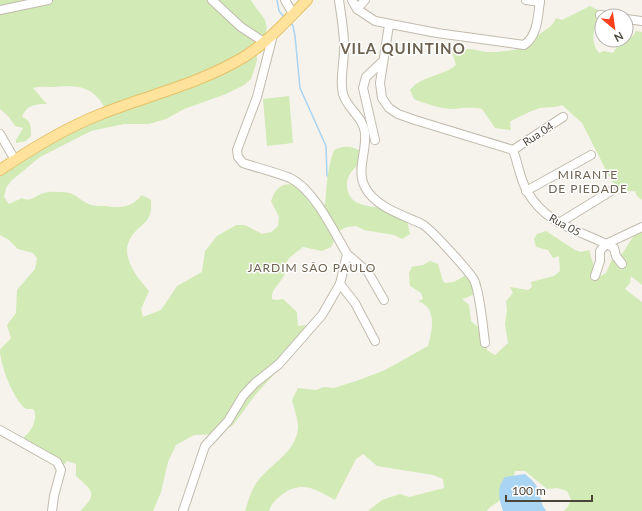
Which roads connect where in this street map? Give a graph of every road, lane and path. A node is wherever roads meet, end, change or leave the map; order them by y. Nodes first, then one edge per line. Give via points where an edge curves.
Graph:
1 (48, 0) edge
2 (212, 0) edge
3 (285, 0) edge
4 (307, 0) edge
5 (340, 0) edge
6 (352, 0) edge
7 (365, 0) edge
8 (526, 0) edge
9 (540, 1) edge
10 (357, 9) junction
11 (0, 10) edge
12 (292, 15) junction
13 (389, 24) junction
14 (276, 31) junction
15 (264, 42) junction
16 (382, 62) junction
17 (563, 117) dead end
18 (0, 134) edge
19 (375, 140) dead end
20 (513, 150) junction
21 (591, 155) dead end
22 (15, 160) junction
23 (0, 170) edge
24 (526, 191) junction
25 (611, 191) dead end
26 (559, 223) junction
27 (642, 227) edge
28 (606, 244) junction
29 (347, 254) junction
30 (622, 264) dead end
31 (595, 276) dead end
32 (340, 284) junction
33 (384, 300) dead end
34 (375, 341) dead end
35 (485, 343) dead end
36 (0, 430) edge
37 (52, 511) edge
38 (183, 511) edge

1 - 11 street
2 - 15 street via 241,27
3 - 12 street
4 - 12 main road
5 - 35 street via 344,46 342,88 343,95 361,120 365,131 361,177 365,188 374,199 424,225 474,280
6 - 10 street
7 - 10 street
8 - 9 street
9 - 13 street via 534,34 524,45
10 - 13 street via 375,21
12 - 14 main road
13 - 16 street
14 - 15 main road
14 - 29 street via 257,97 237,150 238,157 243,163 290,178 301,185 311,196
15 - 22 main road via 216,73 100,115 57,135
16 - 19 street via 366,77 363,88
16 - 20 street via 382,98 389,108 398,114
17 - 20 street, Rua 04
18 - 22 street
20 - 24 street, Rua 05
21 - 24 street
22 - 23 main road
24 - 26 street, Rua 05 via 548,217
25 - 26 street
26 - 28 street, Rua 05
27 - 28 street
28 - 30 street, Rua 05 via 614,248
28 - 31 street via 600,251
29 - 32 street
29 - 33 street via 368,272
32 - 34 street via 355,303
32 - 38 street via 322,315 304,337 279,364 243,396 228,421 205,446
36 - 37 street via 60,465

